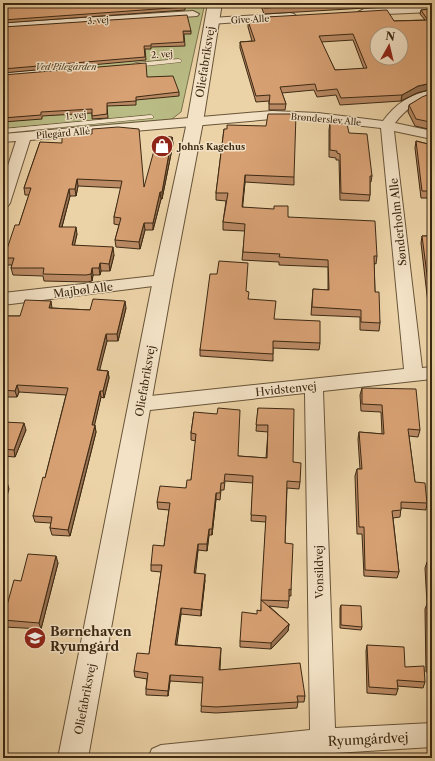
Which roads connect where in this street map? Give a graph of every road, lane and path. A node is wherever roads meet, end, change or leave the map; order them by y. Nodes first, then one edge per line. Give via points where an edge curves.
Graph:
1 (432, 9) edge
2 (206, 12) edge
3 (353, 13) edge
4 (298, 16) edge
5 (3, 26) edge
6 (180, 61) dead end
7 (126, 65) edge
8 (57, 71) edge
9 (3, 75) edge
10 (432, 94) edge
11 (151, 117) dead end
12 (195, 122) junction
13 (387, 125) junction
14 (3, 131) edge
15 (432, 135) edge
16 (24, 137) junction
17 (3, 138) edge
18 (3, 203) edge
19 (163, 280) junction
20 (3, 299) edge
21 (432, 373) edge
22 (414, 375) junction
23 (314, 386) junction
24 (140, 404) junction
25 (432, 735) edge
26 (323, 750) edge
27 (73, 758) edge
28 (161, 758) edge

1 - 3 street
2 - 4 street, Give Alle
2 - 5 street, 3. vej
2 - 12 street, Oliefabriksvej
6 - 7 lane, 2. vej
8 - 9 lane
10 - 13 street via 409,102 394,114
11 - 14 lane, 1. vej
12 - 13 street, Brønderslev Alle via 272,115
12 - 16 street, Pilegård Allé
12 - 19 street, Oliefabriksvej
13 - 15 street, Brønderslev Alle
13 - 22 street, Sønderholm Alle
16 - 17 street, Pilegård Allé
16 - 18 street
19 - 20 street, Majbøl Alle
19 - 24 street, Oliefabriksvej
21 - 22 street, Hvidstenvej
22 - 23 street, Hvidstenvej
23 - 24 street, Hvidstenvej
23 - 26 street, Vonsildvej
24 - 27 street, Oliefabriksvej
25 - 26 street, Ryumgårdvej
26 - 28 street, Ryumgårdvej

